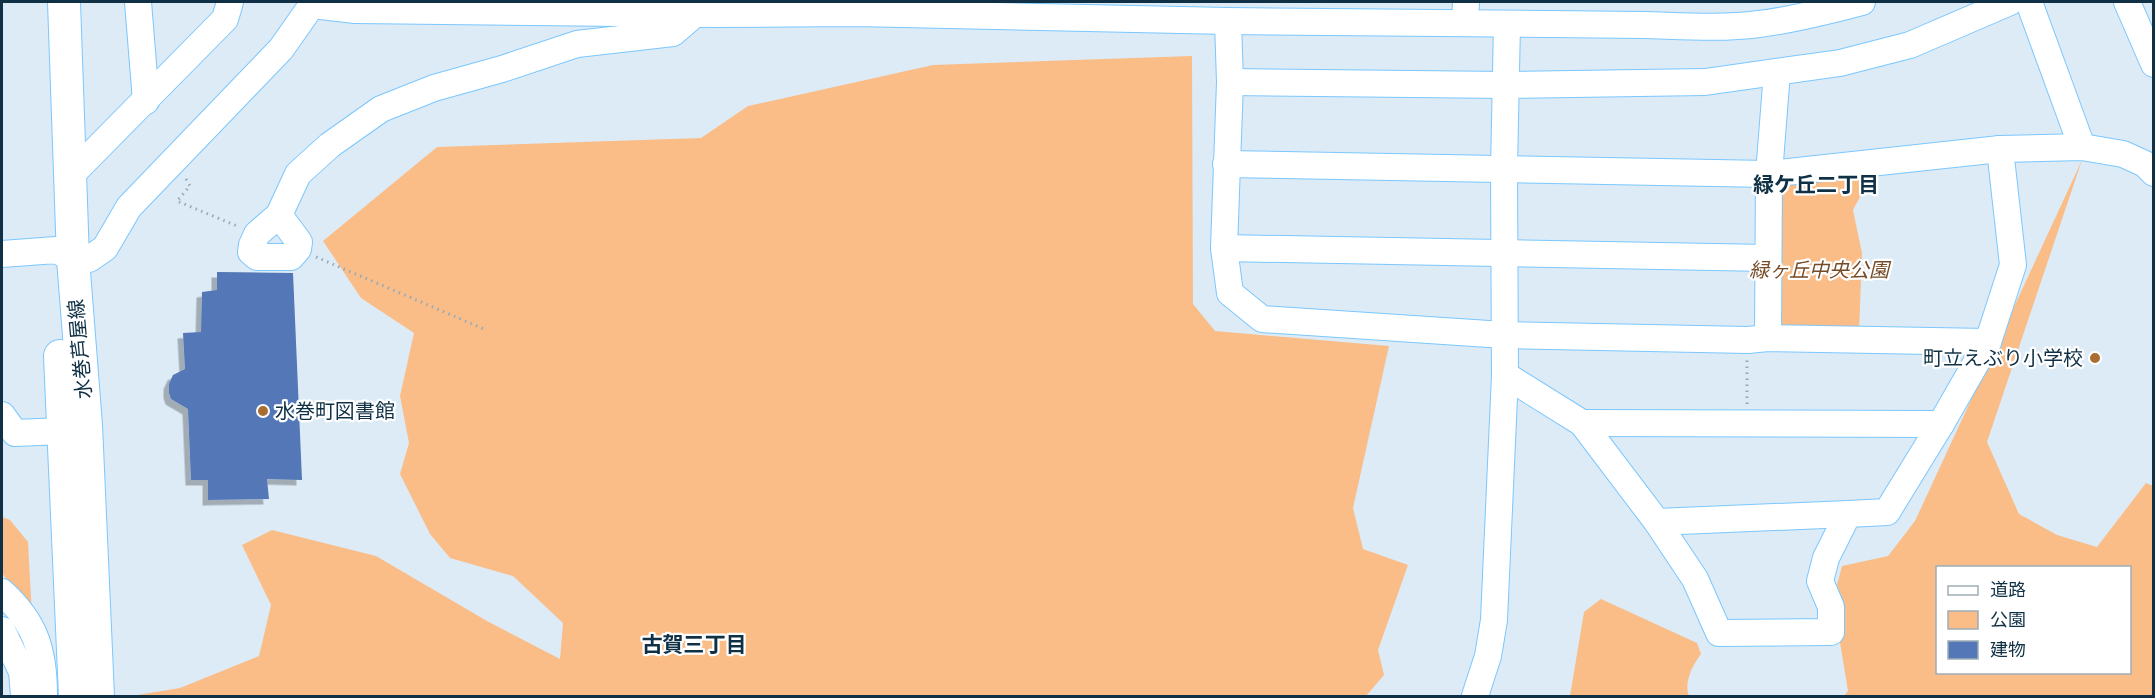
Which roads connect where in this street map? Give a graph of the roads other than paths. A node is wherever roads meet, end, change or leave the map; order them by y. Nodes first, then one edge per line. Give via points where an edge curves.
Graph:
1 (42, 2) edge
2 (64, 2) edge
3 (138, 2) edge
4 (230, 2) edge
5 (1862, 2) edge
6 (2010, 2) edge
7 (2030, 2) edge
8 (2127, 2) edge
9 (314, 3) edge
10 (854, 7) edge
11 (1466, 12) edge
12 (716, 14) junction
13 (1228, 21) junction
14 (1507, 24) junction
15 (2154, 64) edge
16 (1777, 72) junction
17 (1230, 82) junction
18 (1506, 85) junction
19 (146, 101) junction
20 (2082, 147) junction
21 (2000, 149) junction
22 (1226, 164) junction
23 (1504, 170) junction
24 (2154, 173) edge
25 (1769, 174) junction
26 (71, 176) junction
27 (279, 215) junction
28 (1224, 248) junction
29 (1506, 253) junction
30 (2, 254) edge
31 (64, 255) junction
32 (1768, 258) junction
33 (1503, 335) junction
34 (1758, 339) junction
35 (1988, 342) junction
36 (1505, 375) junction
37 (2, 415) edge
38 (1582, 423) junction
39 (1941, 424) junction
40 (63, 431) junction
41 (1848, 514) junction
42 (1657, 522) junction
43 (2, 592) edge
44 (2, 630) edge
45 (24, 696) edge
46 (44, 696) edge
47 (75, 696) edge
48 (98, 696) edge
49 (1475, 696) edge

1 - 31 main road, 水巻芦屋線
2 - 26 main road, 水巻芦屋線
3 - 19 street
4 - 19 street via 225,19
5 - 14 street via 1758,24
6 - 16 street via 1910,45 1840,63
7 - 20 street
8 - 15 street
9 - 12 street via 355,10
9 - 31 street via 281,49 129,207 105,248 89,259
10 - 12 street
10 - 13 street
11 - 13 street
11 - 14 street
12 - 27 street via 694,14 673,33 577,44 434,88 381,109 330,145 298,174
13 - 17 street
14 - 18 street
16 - 18 street via 1705,82
16 - 25 street
17 - 18 street
17 - 22 street
18 - 23 street
19 - 26 street
20 - 21 street
20 - 24 street via 2123,154
21 - 25 street
21 - 35 street via 2013,264
22 - 23 street
22 - 28 street
23 - 25 street
23 - 29 street
25 - 32 street
26 - 31 main road, 水巻芦屋線
27 - 27 street via 299,242 298,249 291,257 257,257 251,252 257,234
28 - 29 street
28 - 33 street via 1230,293 1262,320
29 - 32 street
29 - 33 street
30 - 31 street
31 - 40 main road, 水巻芦屋線
31 - 48 main road, 水巻芦屋線 via 86,424
32 - 34 street
33 - 34 street
33 - 36 street
34 - 35 street
35 - 39 street
36 - 38 street
36 - 49 street via 1494,620
37 - 40 street via 15,433
38 - 39 street
38 - 42 street
39 - 41 street via 1887,512
40 - 47 main road, 水巻芦屋線
41 - 42 street
41 - 42 street via 1826,558 1820,581 1831,608 1831,632 1719,633 1695,579
43 - 46 street via 18,607 34,633 44,668
44 - 45 street via 22,672

